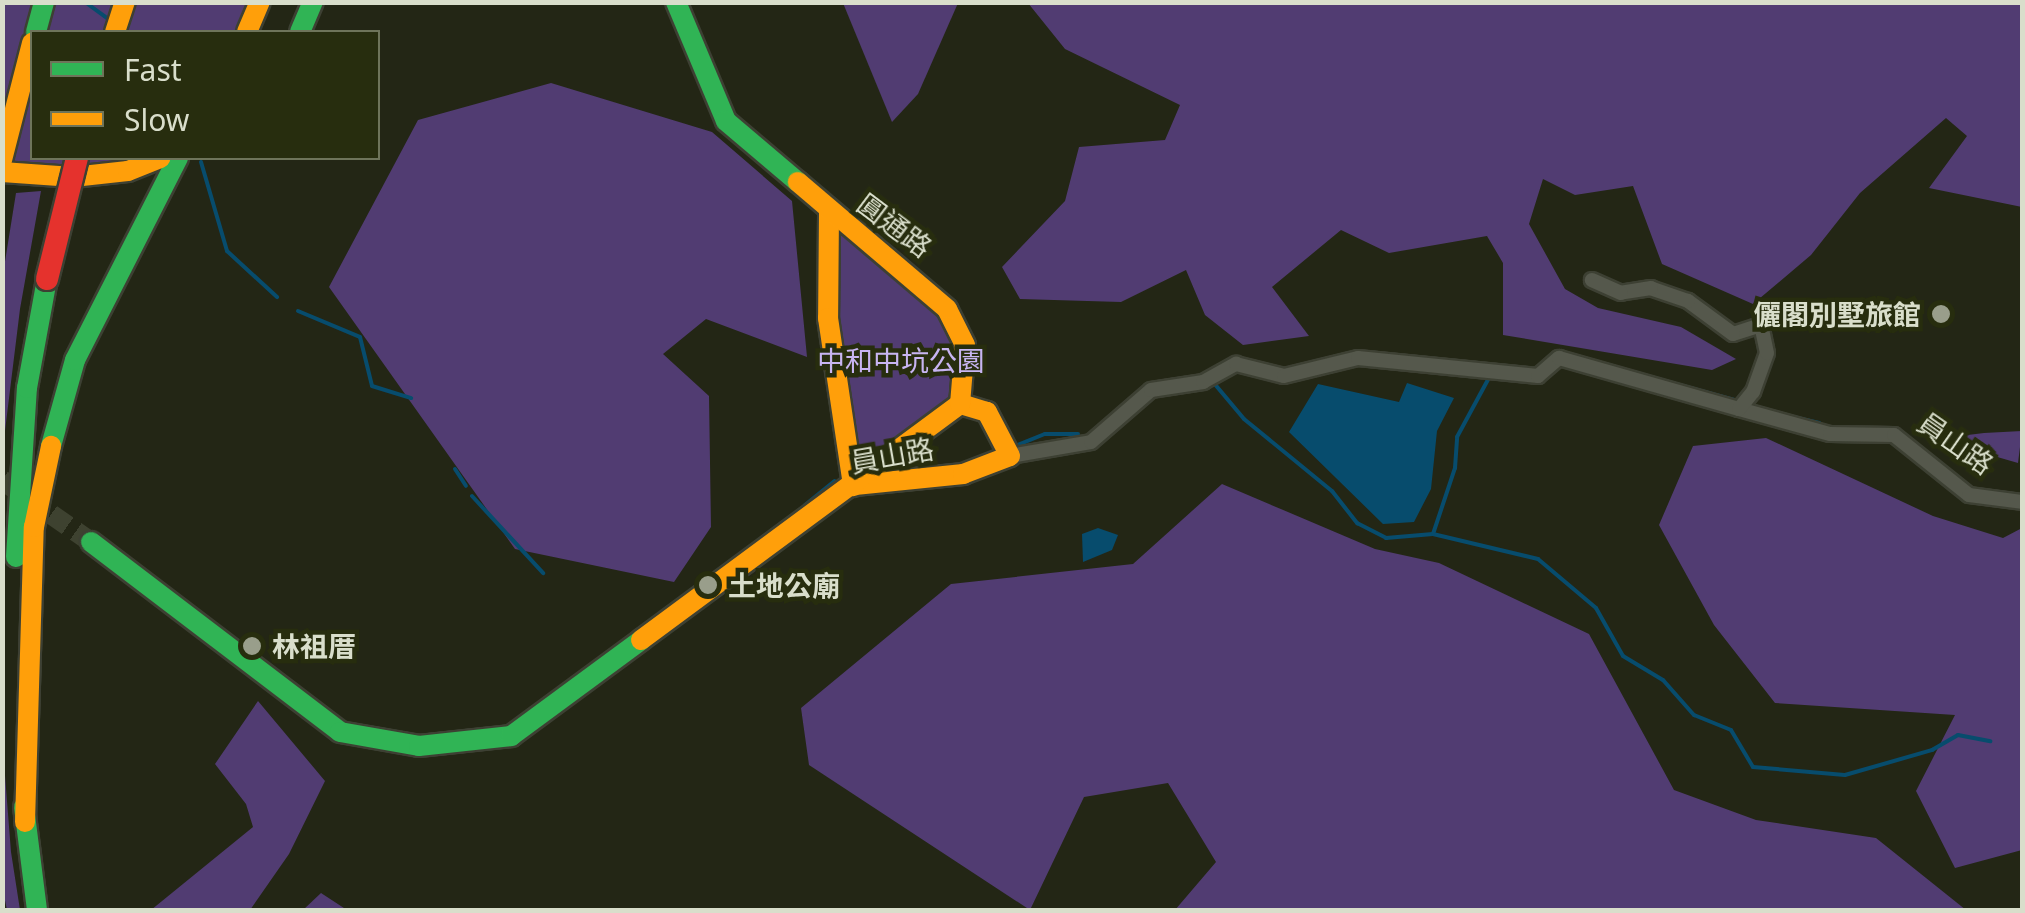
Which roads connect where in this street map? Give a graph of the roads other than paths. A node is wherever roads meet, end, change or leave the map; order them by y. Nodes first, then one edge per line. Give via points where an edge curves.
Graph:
1 (44, 2) edge
2 (126, 2) edge
3 (260, 2) edge
4 (313, 2) edge
5 (676, 2) edge
6 (37, 30) edge
7 (115, 30) edge
8 (248, 30) edge
9 (301, 30) edge
10 (30, 51) edge
11 (2, 160) edge
12 (77, 160) edge
13 (156, 160) edge
14 (177, 160) edge
15 (2, 172) edge
16 (829, 213) junction
17 (1592, 280) dead end
18 (961, 395) junction
19 (1739, 409) junction
20 (1007, 451) junction
21 (853, 486) junction
22 (2022, 502) edge
23 (91, 542) tunnel mouth
24 (24, 822) junction
25 (37, 910) edge

1 - 6 main road
2 - 7 main road
3 - 8 main road
4 - 9 main road
5 - 16 main road, 圓通路 via 726,121
10 - 11 main road
12 - 24 main road, bridge via 28,388 15,568
13 - 15 main road via 128,171 73,177
14 - 24 main road via 75,360 50,450 34,528
16 - 18 main road, 圓通路 via 947,308 965,345
16 - 21 main road via 828,318
17 - 19 street via 1621,294 1651,288 1688,301 1734,334 1762,325 1767,353
18 - 20 main road via 987,412
18 - 21 main road
19 - 20 street, 員山路 via 1559,358 1538,376 1358,358 1284,376 1236,364 1203,382 1151,390 1091,442
19 - 22 street, 員山路 via 1830,434 1894,435 1969,495
20 - 21 main road, 員山路 via 963,474
21 - 23 main road, 員山路 via 510,736 418,746 340,732
24 - 25 main road

